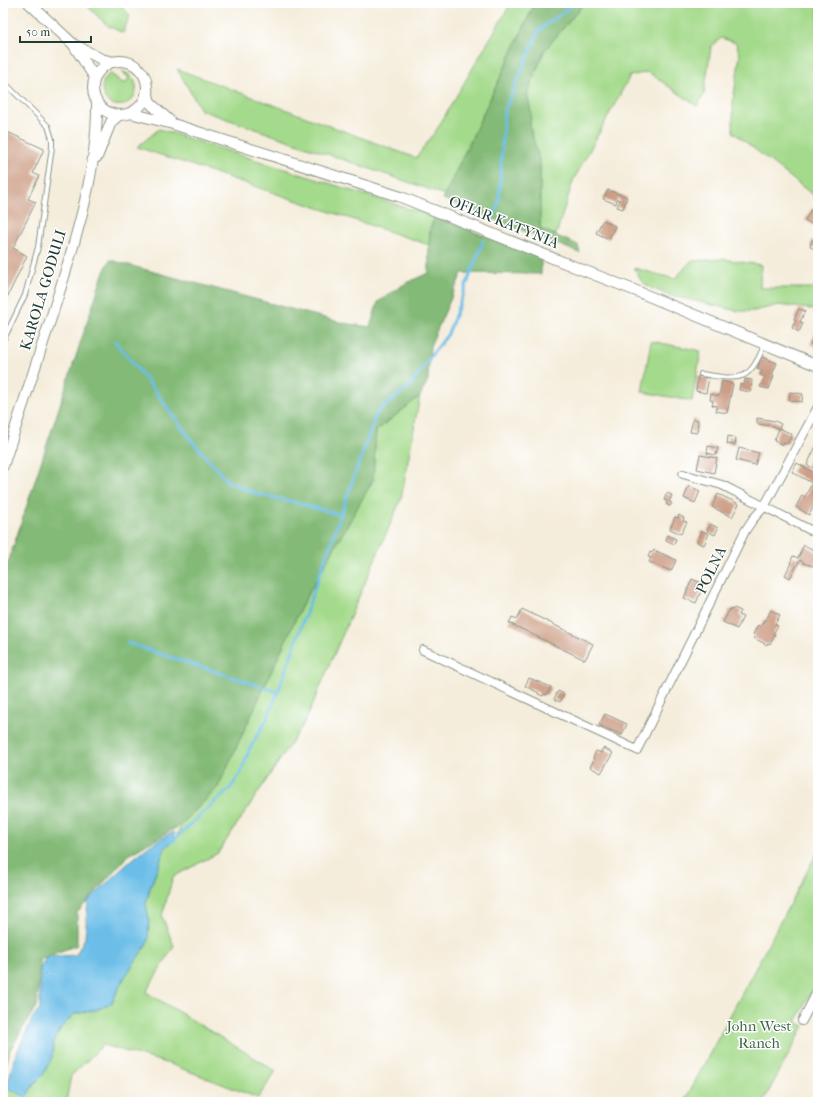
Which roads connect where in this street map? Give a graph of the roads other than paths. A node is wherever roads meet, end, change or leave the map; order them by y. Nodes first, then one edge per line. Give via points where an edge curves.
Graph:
1 (29, 3) edge
2 (73, 44) junction
3 (114, 62) junction
4 (95, 78) junction
5 (3, 81) edge
6 (147, 90) junction
7 (97, 102) junction
8 (130, 113) junction
9 (119, 115) junction
10 (173, 124) junction
11 (92, 168) junction
12 (3, 341) edge
13 (764, 344) junction
14 (818, 366) edge
15 (701, 374) dead end
16 (818, 407) edge
17 (3, 466) edge
18 (683, 474) dead end
19 (764, 507) junction
20 (818, 534) edge
21 (423, 650) dead end
22 (818, 990) edge
23 (802, 1021) dead end

1 - 2 street
2 - 3 street via 101,59
2 - 4 street
3 - 4 street via 101,69
3 - 6 street via 135,65 144,76
4 - 7 street
5 - 12 lane via 48,126 52,147 38,247 25,295
6 - 8 street via 140,105
6 - 10 street, OFIAR KATYNIA via 150,103
7 - 9 street via 106,111
7 - 11 street, KAROLA GODULI
8 - 9 street
8 - 10 street, OFIAR KATYNIA
9 - 11 street, KAROLA GODULI via 111,122
10 - 13 street, OFIAR KATYNIA via 401,197
11 - 17 street, KAROLA GODULI via 70,255
13 - 14 street, OFIAR KATYNIA
13 - 15 lane via 755,366 740,378
16 - 19 street, POLNA
18 - 19 street via 722,485
19 - 20 street
19 - 21 street, POLNA via 745,531 637,750
22 - 23 street

